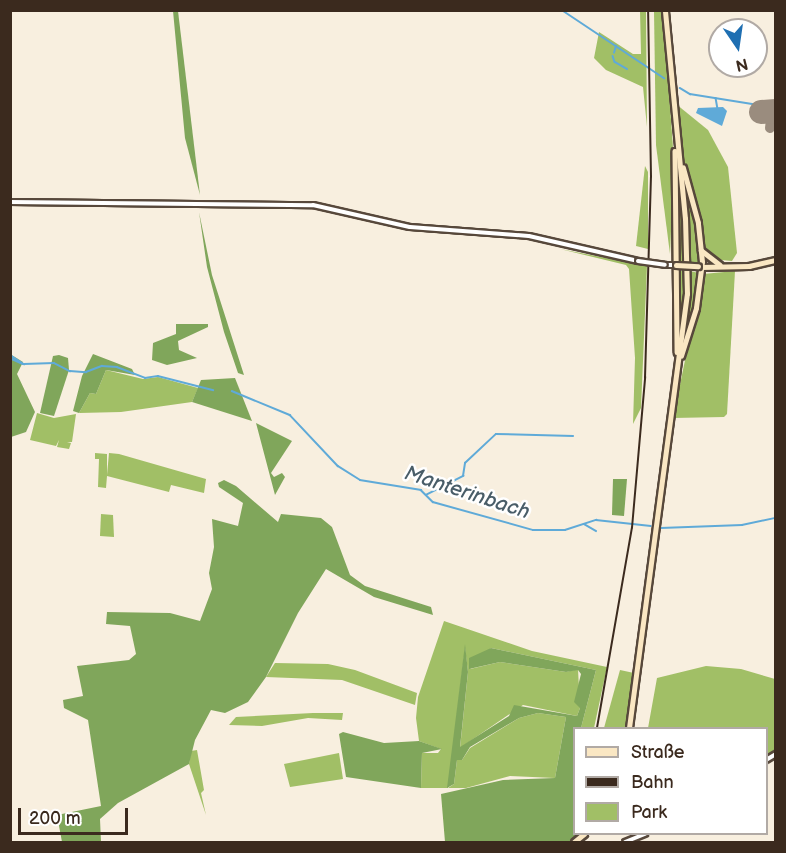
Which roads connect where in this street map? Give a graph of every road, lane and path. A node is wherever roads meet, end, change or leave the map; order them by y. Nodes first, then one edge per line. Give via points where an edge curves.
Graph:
1 (666, 10) edge
2 (675, 122) junction
3 (677, 142) junction
4 (10, 202) edge
5 (701, 250) junction
6 (776, 260) edge
7 (675, 265) junction
8 (700, 266) junction
9 (726, 267) junction
10 (678, 361) junction
11 (677, 367) junction
12 (629, 727) edge
13 (643, 835) edge
14 (626, 843) edge

1 - 2 main road
2 - 3 main road
2 - 7 main road
3 - 5 main road
3 - 10 main road via 688,257
4 - 7 street, bridge via 313,205 410,227 529,236 638,261
5 - 8 main road
5 - 9 main road via 710,261
6 - 9 main road
7 - 8 main road, bridge
7 - 11 main road
8 - 9 main road
8 - 10 main road via 696,308
10 - 11 main road
11 - 12 main road
13 - 14 street

